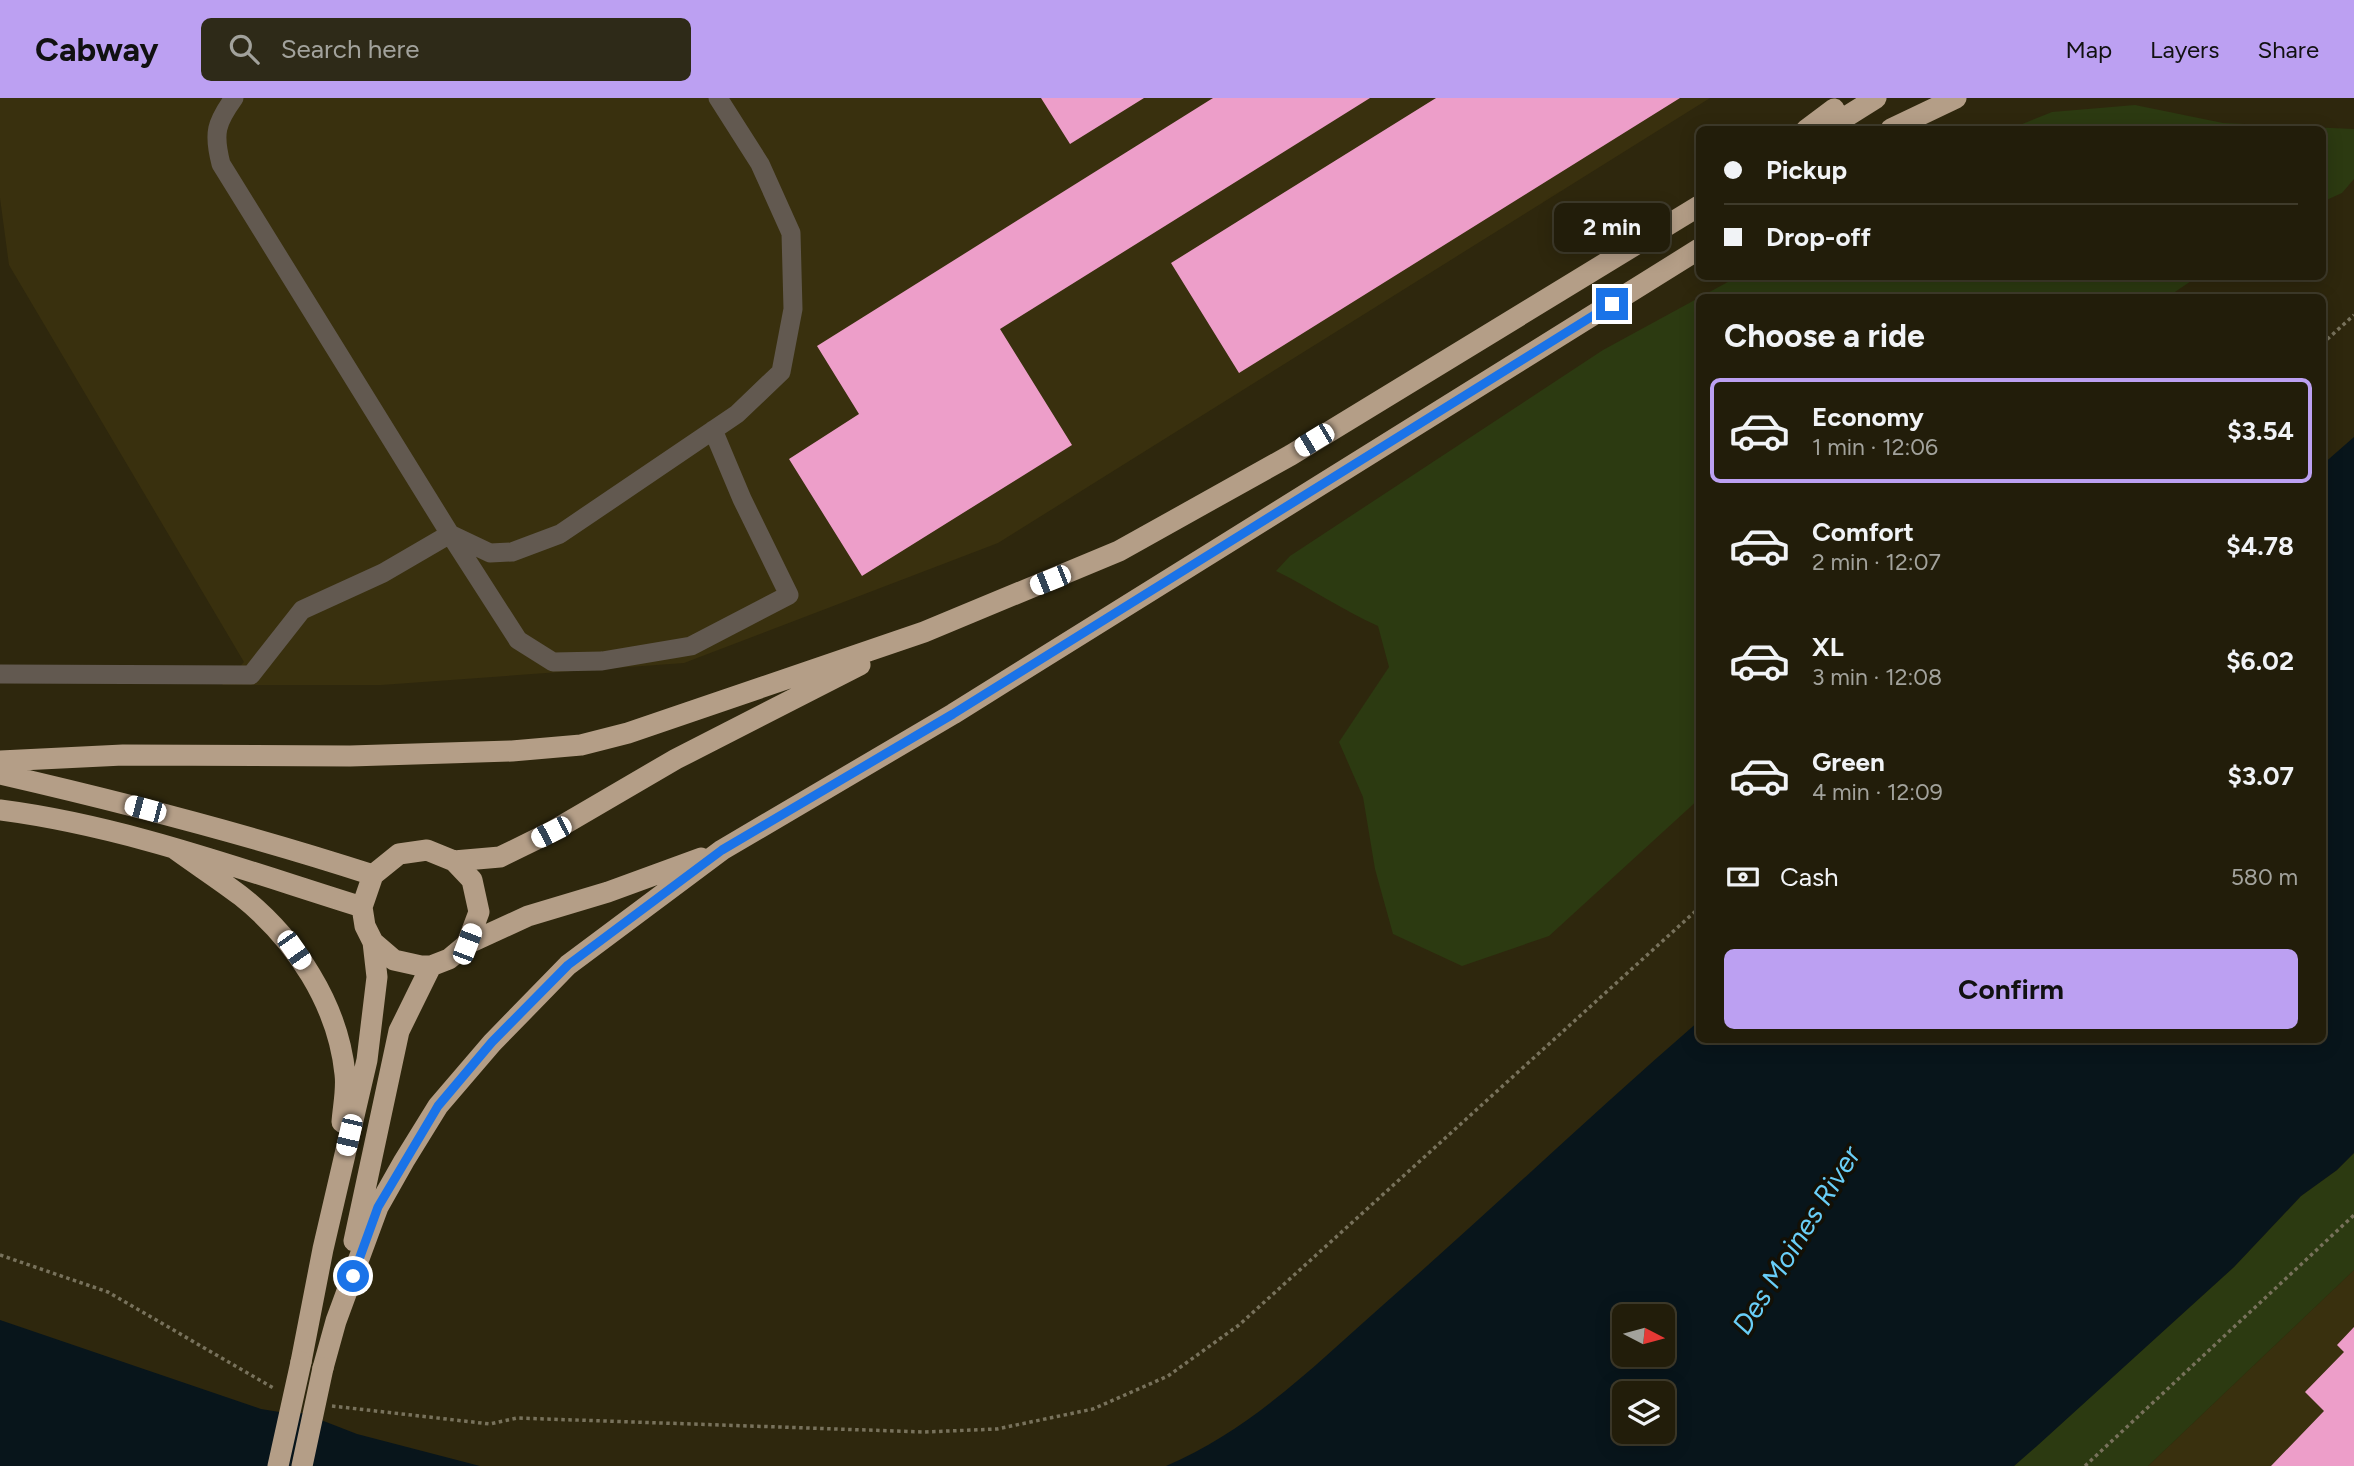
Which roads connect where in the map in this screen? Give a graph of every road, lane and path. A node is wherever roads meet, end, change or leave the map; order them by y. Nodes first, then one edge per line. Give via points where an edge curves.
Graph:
1 (234, 98) edge
2 (718, 98) edge
3 (1850, 98) edge
4 (1876, 98) edge
5 (1941, 98) edge
6 (1956, 98) edge
7 (1812, 126) edge
8 (1831, 126) edge
9 (1895, 126) edge
10 (1896, 126) edge
11 (1696, 208) edge
12 (1696, 251) edge
13 (2354, 315) edge
14 (2326, 340) edge
15 (713, 430) junction
16 (450, 534) junction
17 (924, 632) junction
18 (0, 674) edge
19 (0, 761) edge
20 (0, 774) edge
21 (0, 810) edge
22 (175, 849) junction
23 (722, 850) junction
24 (454, 861) junction
25 (373, 875) junction
26 (362, 907) junction
27 (1696, 911) edge
28 (373, 942) junction
29 (467, 944) junction
30 (431, 966) junction
31 (337, 1185) junction
32 (2354, 1215) edge
33 (0, 1255) edge
34 (336, 1321) junction
35 (276, 1390) dead end
36 (327, 1405) dead end
37 (278, 1466) edge
38 (302, 1466) edge
39 (2085, 1466) edge

1 - 16 lane via 220,117 216,143 220,163
2 - 15 lane via 760,164 791,233 793,309 781,372
3 - 7 highway
4 - 8 highway
5 - 9 highway
6 - 10 highway
11 - 17 highway via 1291,455 1119,551
12 - 23 highway via 953,714
13 - 14 path
15 - 16 lane via 560,534 512,552 489,553
15 - 16 lane via 789,594 691,646 602,661 552,662 518,640
16 - 18 lane via 383,573 302,610 251,675
17 - 19 highway via 581,745 377,756 123,755
17 - 24 highway via 676,759 500,857
20 - 25 highway via 120,802
21 - 22 highway via 66,820
22 - 26 highway
22 - 31 highway via 243,897 285,937 321,993 337,1034 345,1075
23 - 29 highway via 528,916
23 - 34 highway via 568,965 492,1042 438,1106 378,1207
24 - 25 highway via 427,850 399,854
24 - 29 highway via 472,880 479,912
25 - 26 highway
26 - 28 highway
27 - 36 path via 1239,1325 1168,1376 1093,1409 997,1429 924,1432 517,1418 490,1424
28 - 30 highway via 394,960
28 - 31 highway via 377,977 367,1059
29 - 30 highway
30 - 34 highway via 399,1031
31 - 37 highway, bridge
32 - 39 path
33 - 35 path via 108,1292
34 - 38 highway, bridge

